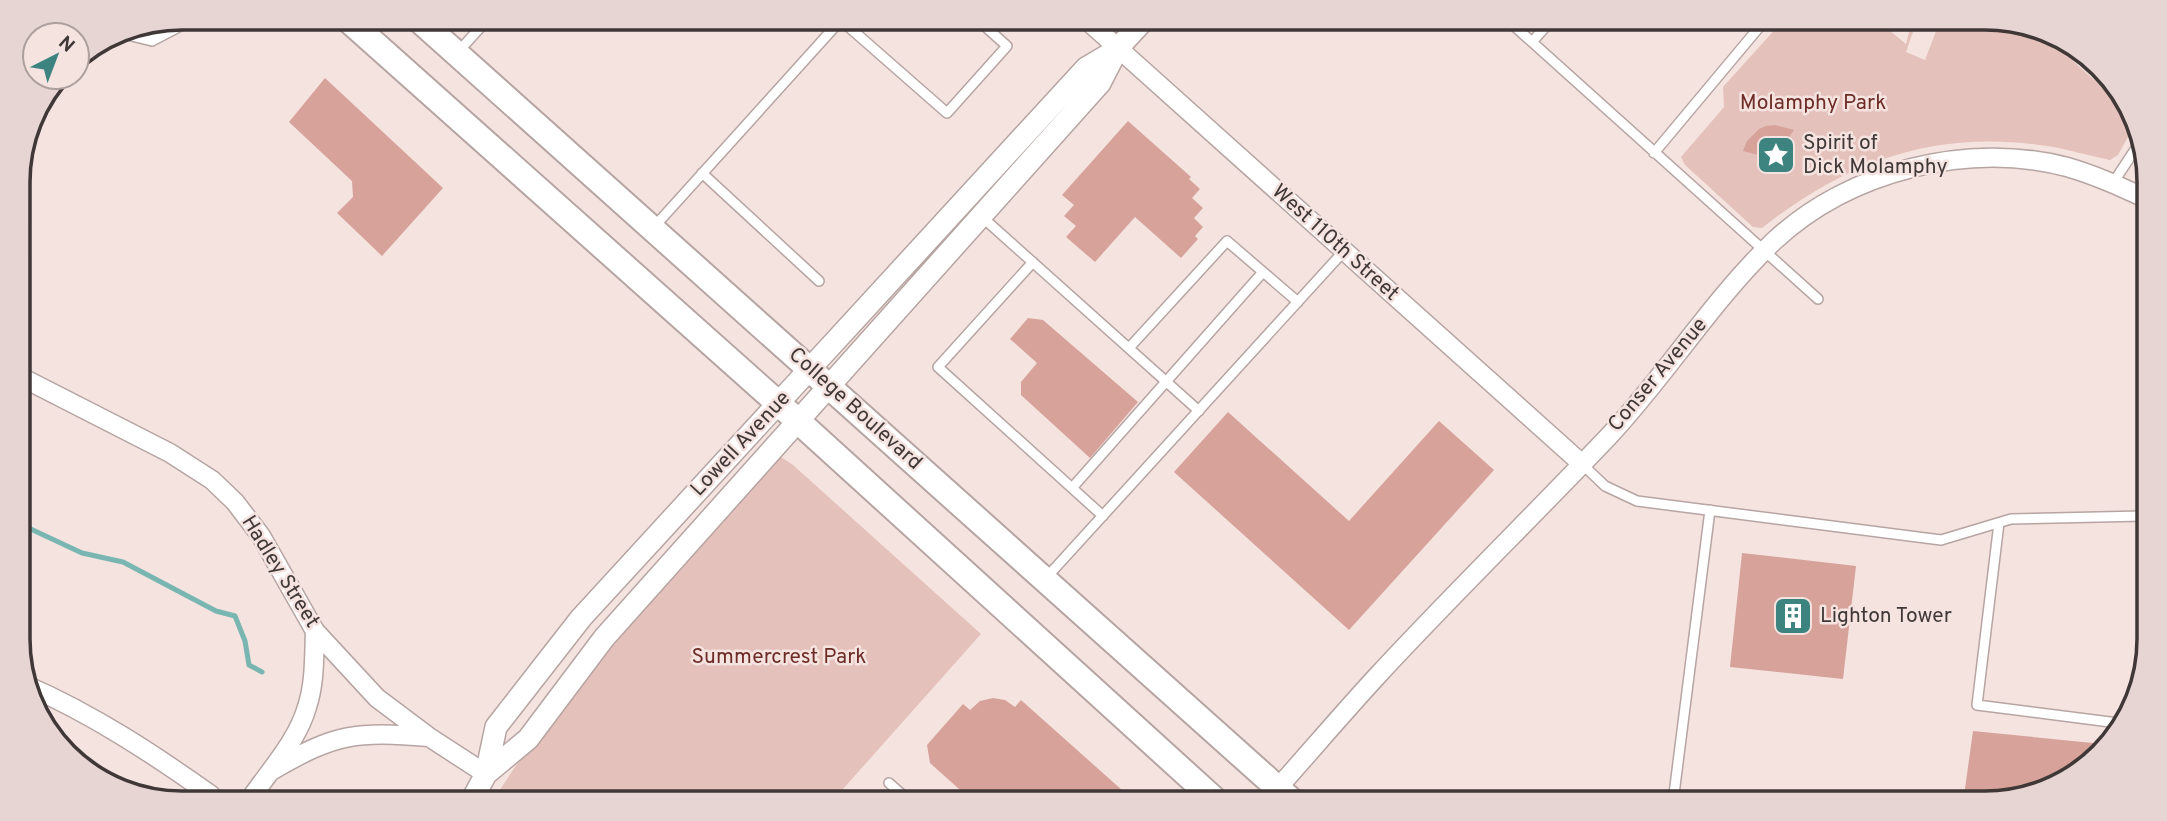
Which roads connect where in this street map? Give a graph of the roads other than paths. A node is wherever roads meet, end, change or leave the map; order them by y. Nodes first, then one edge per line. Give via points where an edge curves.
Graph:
1 (173, 30) edge
2 (359, 30) edge
3 (430, 30) edge
4 (478, 30) edge
5 (833, 30) edge
6 (851, 30) edge
7 (989, 30) edge
8 (1098, 30) edge
9 (1135, 30) edge
10 (1519, 30) edge
11 (1543, 30) edge
12 (1757, 30) edge
13 (156, 32) edge
14 (135, 37) edge
15 (152, 41) junction
16 (1532, 42) junction
17 (1118, 48) junction
18 (457, 54) junction
19 (2134, 151) edge
20 (1654, 153) junction
21 (702, 173) junction
22 (2113, 183) junction
23 (2137, 195) edge
24 (981, 216) junction
25 (653, 228) junction
26 (1344, 251) junction
27 (1764, 252) junction
28 (1033, 262) junction
29 (1263, 272) junction
30 (819, 281) dead end
31 (1818, 299) dead end
32 (1298, 302) junction
33 (1129, 348) junction
34 (811, 370) junction
35 (1165, 381) junction
36 (30, 382) edge
37 (830, 386) junction
38 (779, 404) junction
39 (1199, 411) junction
40 (798, 421) junction
41 (1581, 463) junction
42 (1072, 488) junction
43 (1710, 510) junction
44 (1103, 516) junction
45 (2137, 516) edge
46 (1999, 523) junction
47 (1045, 580) junction
48 (315, 631) junction
49 (39, 692) edge
50 (2113, 722) edge
51 (429, 737) junction
52 (270, 771) junction
53 (486, 774) junction
54 (889, 783) dead end
55 (205, 791) edge
56 (256, 791) edge
57 (477, 791) edge
58 (898, 791) edge
59 (1205, 791) edge
60 (1274, 791) edge
61 (1283, 791) edge
62 (1675, 791) edge

1 - 15 lane
2 - 38 main road
3 - 18 main road, College Boulevard
4 - 18 lane
5 - 21 lane
6 - 7 lane via 947,113 1007,46
8 - 17 street, West 110th Street
9 - 17 street, Lowell Avenue
10 - 16 lane
11 - 16 lane
12 - 20 lane
13 - 15 lane
14 - 15 lane
16 - 20 lane
17 - 24 street, Lowell Avenue via 1100,83
17 - 26 street, West 110th Street
17 - 34 street, Lowell Avenue via 1086,68
18 - 25 main road, College Boulevard
19 - 22 lane
20 - 27 lane
21 - 25 lane
21 - 30 lane
22 - 23 street, Conser Avenue
22 - 27 street, Conser Avenue via 2022,159 1932,163 1845,193 1809,214
24 - 28 lane
24 - 37 street, Lowell Avenue
25 - 34 main road, College Boulevard
26 - 32 lane
26 - 41 street, West 110th Street
27 - 31 lane
27 - 41 street, Conser Avenue
28 - 33 lane
28 - 42 lane via 938,367
29 - 32 lane
29 - 33 lane via 1227,241
29 - 35 lane
32 - 39 lane
33 - 35 lane
34 - 37 main road, College Boulevard
34 - 38 street, Lowell Avenue
35 - 39 lane
35 - 42 lane
36 - 48 street, Hadley Street via 170,453 212,480 261,536
37 - 40 street, Lowell Avenue
37 - 47 main road, College Boulevard
38 - 40 main road
38 - 53 street, Lowell Avenue via 548,659 496,727
39 - 44 lane
40 - 53 street, Lowell Avenue via 604,638 528,739
40 - 59 main road
41 - 43 lane via 1605,486 1637,501
41 - 61 street, Conser Avenue via 1380,673
42 - 44 lane
43 - 46 lane via 1941,540
43 - 62 lane
44 - 47 lane
45 - 46 lane
46 - 50 lane via 1977,705
47 - 60 main road, College Boulevard
48 - 51 street, Hadley Street via 377,698
48 - 52 street via 308,706
49 - 55 street via 144,748
51 - 52 street via 367,733 338,738
51 - 53 street, Hadley Street
52 - 56 street
53 - 57 street, Lowell Avenue
54 - 58 lane

